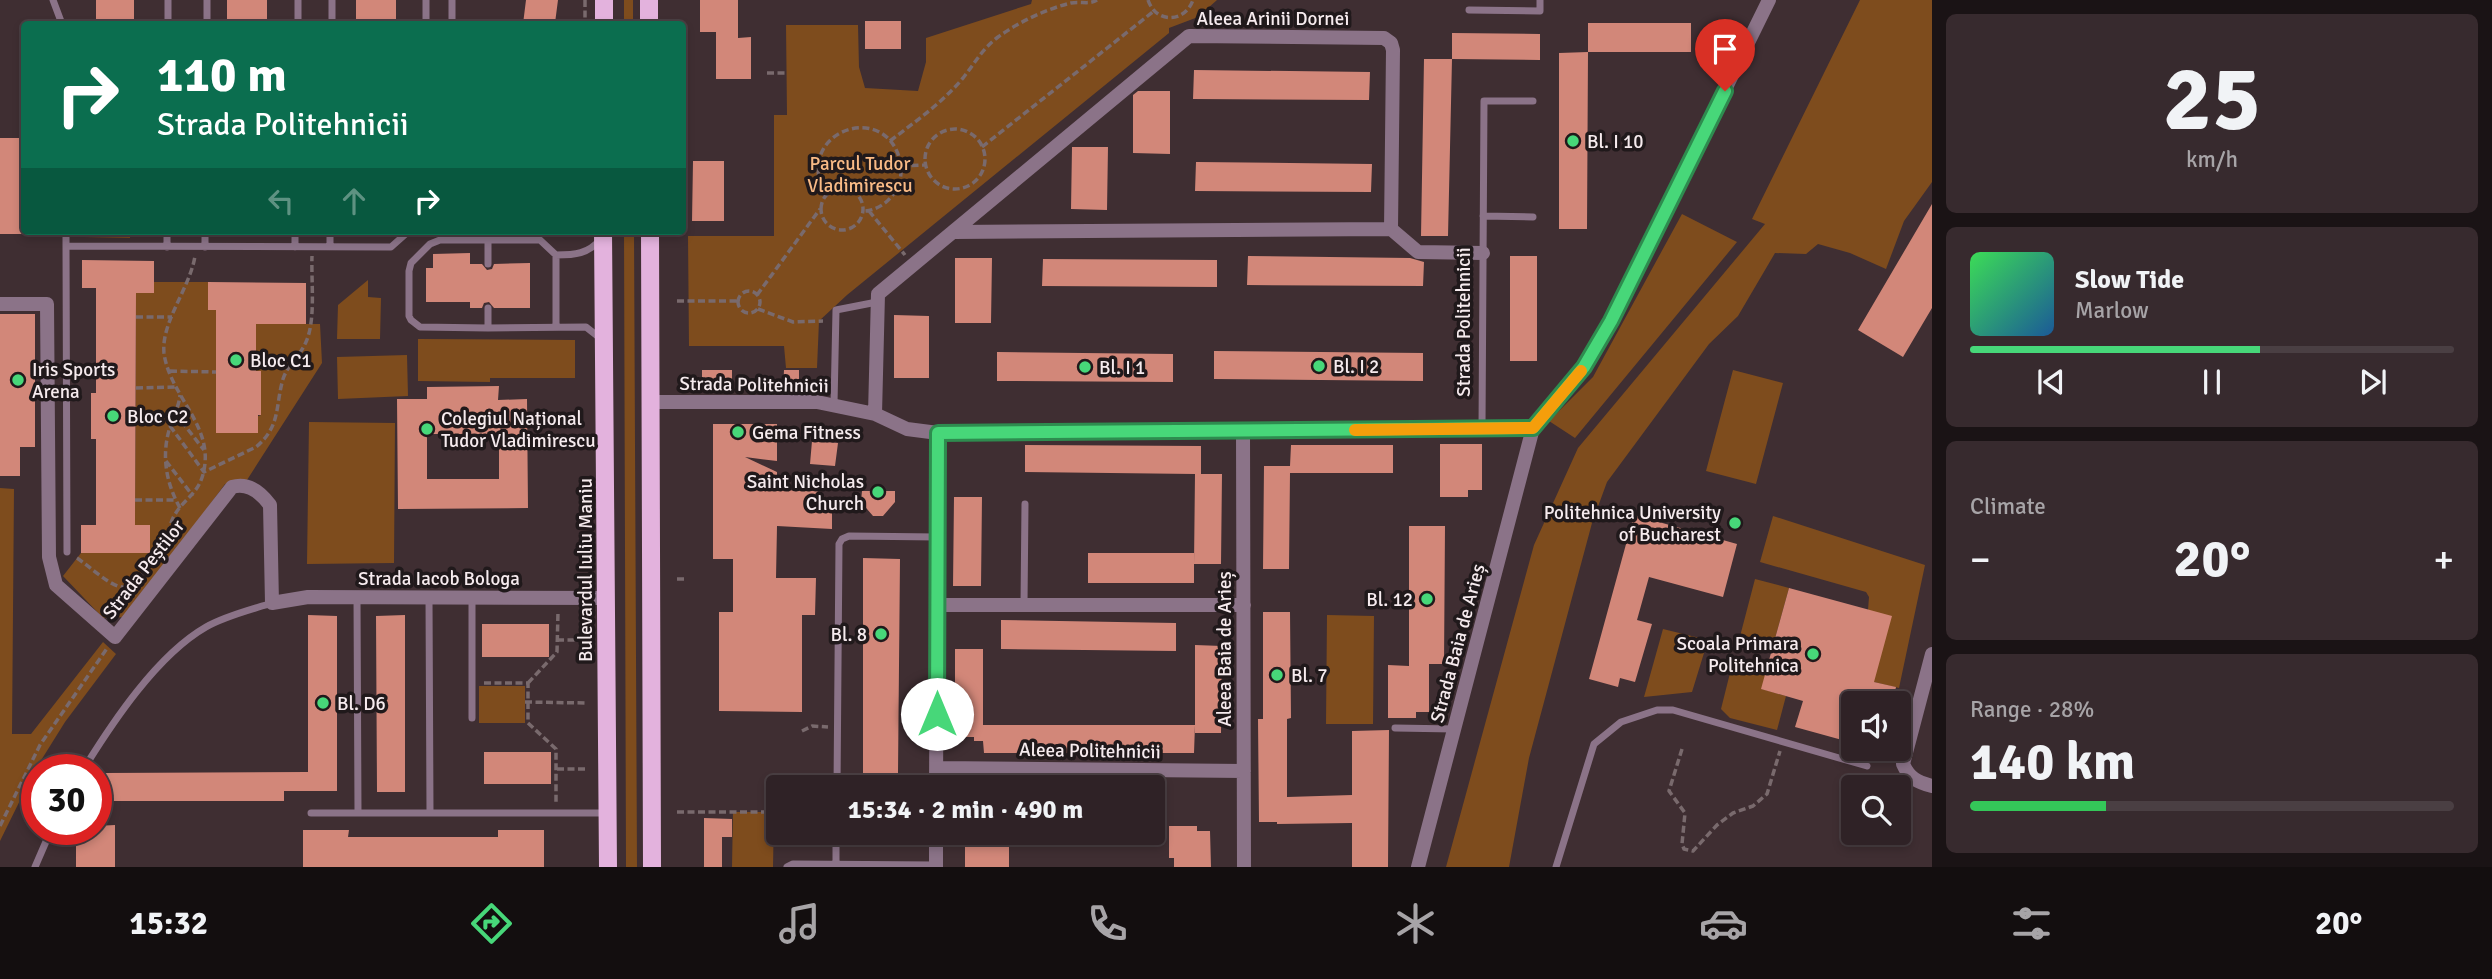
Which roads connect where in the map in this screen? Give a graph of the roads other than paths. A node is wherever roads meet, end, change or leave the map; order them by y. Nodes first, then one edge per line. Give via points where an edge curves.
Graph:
1 (53, 0) edge
2 (168, 0) edge
3 (207, 0) edge
4 (298, 0) edge
5 (332, 0) edge
6 (426, 0) edge
7 (453, 0) edge
8 (604, 0) edge
9 (649, 0) edge
10 (1540, 0) edge
11 (1769, 0) edge
12 (1469, 10) dead end
13 (61, 21) edge
14 (167, 21) edge
15 (207, 21) edge
16 (298, 21) edge
17 (332, 21) edge
18 (426, 21) edge
19 (452, 21) edge
20 (604, 21) edge
21 (649, 21) edge
22 (1533, 101) dead end
23 (1483, 216) junction
24 (1532, 217) dead end
25 (1391, 229) junction
26 (954, 232) junction
27 (66, 235) edge
28 (167, 235) edge
29 (205, 235) edge
30 (295, 235) edge
31 (330, 235) edge
32 (404, 235) edge
33 (602, 235) edge
34 (603, 235) edge
35 (650, 235) edge
36 (488, 240) junction
37 (66, 246) junction
38 (166, 247) junction
39 (205, 247) junction
40 (295, 247) junction
41 (330, 247) junction
42 (1483, 253) junction
43 (556, 255) junction
44 (488, 264) dead end
45 (877, 302) junction
46 (0, 304) edge
47 (488, 308) dead end
48 (556, 327) junction
49 (488, 328) junction
50 (604, 345) junction
51 (651, 402) junction
52 (834, 404) junction
53 (876, 414) junction
54 (1533, 428) junction
55 (1482, 429) junction
56 (1243, 430) junction
57 (938, 433) junction
58 (1025, 504) dead end
59 (938, 537) junction
60 (67, 552) road end
61 (357, 597) junction
62 (472, 597) junction
63 (429, 598) junction
64 (606, 598) junction
65 (272, 603) junction
66 (937, 605) junction
67 (1024, 605) junction
68 (1244, 605) junction
69 (1932, 654) edge
70 (472, 718) dead end
71 (1395, 728) dead end
72 (1454, 729) junction
73 (94, 754) edge
74 (1867, 766) dead end
75 (937, 768) junction
76 (1244, 771) junction
77 (837, 775) edge
78 (937, 775) edge
79 (1932, 786) edge
80 (311, 813) dead end
81 (358, 813) junction
82 (430, 813) junction
83 (608, 813) junction
84 (45, 845) edge
85 (836, 845) edge
86 (936, 845) edge
87 (836, 864) junction
88 (936, 866) edge
89 (35, 867) edge
90 (608, 867) edge
91 (652, 867) edge
92 (787, 867) edge
93 (1244, 867) edge
94 (1418, 867) edge
95 (1556, 867) edge

1 - 13 lane
2 - 14 lane
3 - 15 lane
4 - 16 lane
5 - 17 lane
6 - 18 lane
7 - 19 lane
8 - 20 main road
9 - 21 main road
10 - 12 lane via 1540,11
11 - 54 street via 1611,321 1584,367
22 - 23 lane, Strada Politehnicii via 1484,101
23 - 24 lane
23 - 42 lane, Strada Politehnicii
25 - 26 street
25 - 26 street, Aleea Arinii Dornei via 1391,43 1384,37 1189,36
25 - 42 street via 1418,252
26 - 45 street, Aleea Arinii Dornei via 878,294
27 - 37 lane
28 - 38 lane
29 - 39 lane
30 - 40 lane
31 - 41 lane
32 - 41 lane via 391,247
33 - 43 lane via 592,248 577,255
34 - 50 main road, Bulevardul Iuliu Maniu
35 - 51 main road
36 - 43 lane via 540,240
36 - 44 lane
36 - 49 lane via 430,244 411,263 408,282 409,316 415,325
37 - 38 lane
37 - 60 lane
38 - 39 lane
39 - 40 lane
40 - 41 lane
42 - 55 lane, Strada Politehnicii
43 - 48 lane
45 - 52 lane via 836,310
45 - 53 street
46 - 65 street, Strada Peștilor via 47,304 51,571 56,585 115,637 232,487 239,485 264,496 270,505
47 - 49 lane
48 - 49 lane
48 - 50 lane via 586,327
50 - 64 main road, Bulevardul Iuliu Maniu
51 - 52 street, Strada Politehnicii
51 - 91 main road
52 - 53 street, Strada Politehnicii
53 - 57 street, Strada Politehnicii via 907,429
54 - 55 street, Strada Politehnicii
54 - 72 street, Strada Baia de Arieș
55 - 56 street, Strada Politehnicii
56 - 57 street, Strada Politehnicii
56 - 68 street, Aleea Baia de Arieș
57 - 59 street
58 - 67 lane
59 - 66 street
59 - 77 lane via 849,536 839,544
61 - 63 street, Strada Iacob Bologa
61 - 65 street, Strada Iacob Bologa
61 - 81 lane
62 - 63 street, Strada Iacob Bologa
62 - 64 street, Strada Iacob Bologa
62 - 70 lane
63 - 82 lane
64 - 83 main road, Bulevardul Iuliu Maniu
65 - 73 lane via 207,626 182,644 129,704
66 - 67 street
66 - 75 street
67 - 68 street
68 - 76 street, Aleea Baia de Arieș
69 - 79 street via 1903,764 1916,782
71 - 72 lane
72 - 94 street, Strada Baia de Arieș
74 - 95 lane via 1673,710 1657,710 1620,722 1594,744
75 - 76 street, Aleea Politehnicii
75 - 78 street
76 - 93 street, Aleea Baia de Arieș
80 - 81 lane
81 - 82 lane
82 - 83 lane
83 - 90 main road, Bulevardul Iuliu Maniu
84 - 89 lane
85 - 87 lane
86 - 88 street
87 - 88 lane
87 - 92 lane

